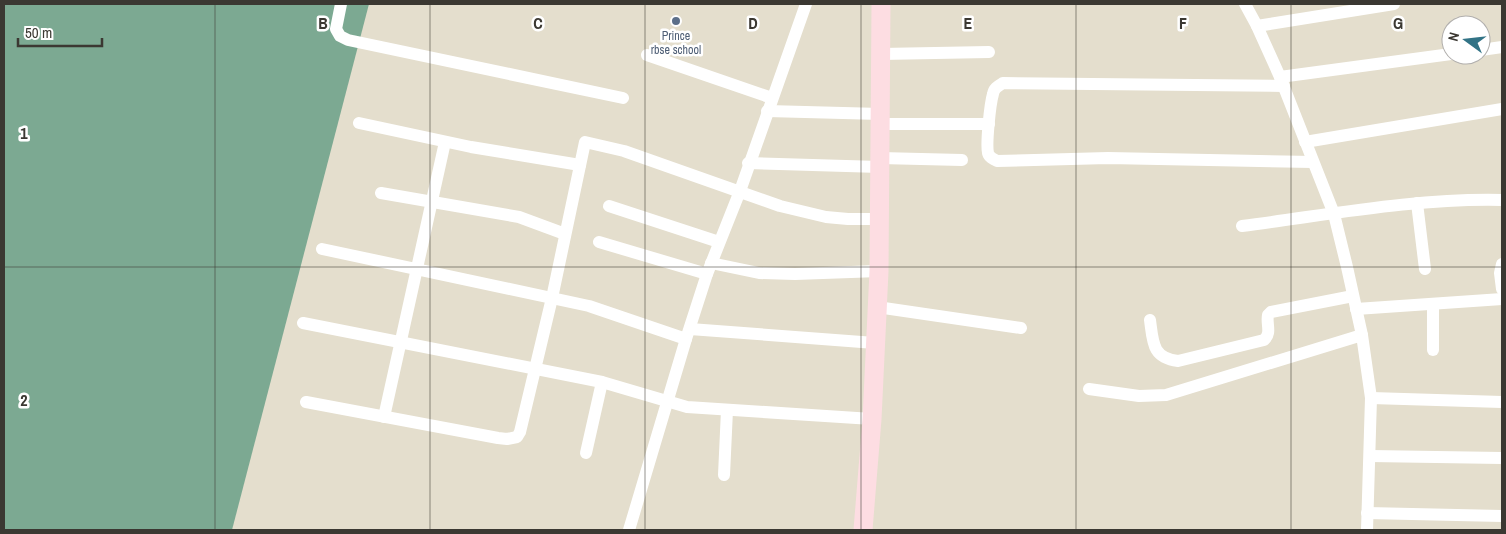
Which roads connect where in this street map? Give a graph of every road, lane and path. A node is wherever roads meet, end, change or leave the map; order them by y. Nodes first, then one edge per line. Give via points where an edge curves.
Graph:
1 (341, 4) edge
2 (806, 4) edge
3 (881, 4) edge
4 (1245, 4) edge
5 (1394, 4) edge
6 (1258, 26) junction
7 (989, 52) dead end
8 (647, 54) dead end
9 (881, 54) junction
10 (1441, 56) edge
11 (1282, 82) junction
12 (623, 98) dead end
13 (772, 98) junction
14 (1502, 109) edge
15 (767, 110) junction
16 (881, 119) junction
17 (359, 123) dead end
18 (989, 124) junction
19 (445, 142) junction
20 (1305, 142) junction
21 (962, 160) dead end
22 (880, 162) junction
23 (1313, 162) junction
24 (748, 163) junction
25 (580, 165) junction
26 (740, 191) junction
27 (381, 193) dead end
28 (1502, 200) edge
29 (431, 202) junction
30 (1417, 203) junction
31 (609, 206) dead end
32 (1334, 214) junction
33 (880, 219) junction
34 (1242, 226) dead end
35 (566, 234) junction
36 (599, 242) dead end
37 (719, 242) junction
38 (322, 249) dead end
39 (1502, 264) edge
40 (709, 268) junction
41 (416, 269) junction
42 (1425, 269) dead end
43 (879, 271) junction
44 (1502, 289) edge
45 (552, 298) junction
46 (1502, 299) edge
47 (1355, 303) junction
48 (1433, 304) junction
49 (877, 307) junction
50 (1150, 320) dead end
51 (303, 323) dead end
52 (1021, 328) dead end
53 (688, 334) junction
54 (1362, 335) junction
55 (400, 342) junction
56 (875, 343) junction
57 (1433, 350) dead end
58 (536, 368) junction
59 (602, 382) junction
60 (1089, 389) dead end
61 (1371, 398) junction
62 (306, 402) dead end
63 (668, 402) junction
64 (1502, 402) edge
65 (727, 410) junction
66 (384, 417) junction
67 (872, 418) junction
68 (586, 453) dead end
69 (1370, 456) junction
70 (1502, 458) edge
71 (724, 475) dead end
72 (1367, 513) junction
73 (1502, 516) edge
74 (629, 530) edge
75 (863, 530) edge
76 (1367, 530) edge

1 - 12 street via 336,30 348,40
2 - 13 street
3 - 9 street
4 - 6 street
5 - 6 street
6 - 11 street
7 - 9 street
8 - 13 street
9 - 16 street
10 - 11 street
11 - 18 street via 1003,83 993,94
11 - 20 street
13 - 15 street
14 - 20 street
15 - 16 street
15 - 24 street
16 - 18 street
16 - 22 street
17 - 19 street
18 - 23 street via 988,154 997,161 1108,158
19 - 25 street
19 - 29 street
20 - 23 street
21 - 22 street
22 - 24 street
22 - 33 street
23 - 32 street
24 - 26 street
25 - 26 street via 584,142 624,151
25 - 35 street
26 - 33 street via 766,202 826,217
26 - 37 street
27 - 29 street
28 - 30 street
29 - 35 street via 519,218
29 - 41 street
30 - 32 street
30 - 42 street
31 - 37 street
32 - 34 street
32 - 47 street
33 - 43 street
35 - 45 street
36 - 40 street
37 - 40 street
38 - 41 street
39 - 44 street
40 - 43 street via 795,274
40 - 53 street
41 - 45 street
41 - 55 street
43 - 49 street
45 - 53 street
45 - 58 street
46 - 48 street
47 - 48 street
47 - 50 street via 1271,312 1267,319 1268,337 1264,340 1178,361 1168,360 1159,354 1154,345
47 - 54 street
48 - 57 street
49 - 52 street
49 - 56 street
51 - 55 street
53 - 56 street
53 - 63 street
54 - 60 street via 1166,395 1132,396
54 - 61 street
55 - 58 street
55 - 66 street
56 - 67 street
58 - 59 street
58 - 66 street via 520,432 513,439
59 - 63 street
59 - 68 street
61 - 64 street
61 - 69 street
62 - 66 street
63 - 65 street
63 - 74 street
65 - 67 street
65 - 71 street
67 - 75 street
69 - 70 street
69 - 72 street
72 - 73 street
72 - 76 street

